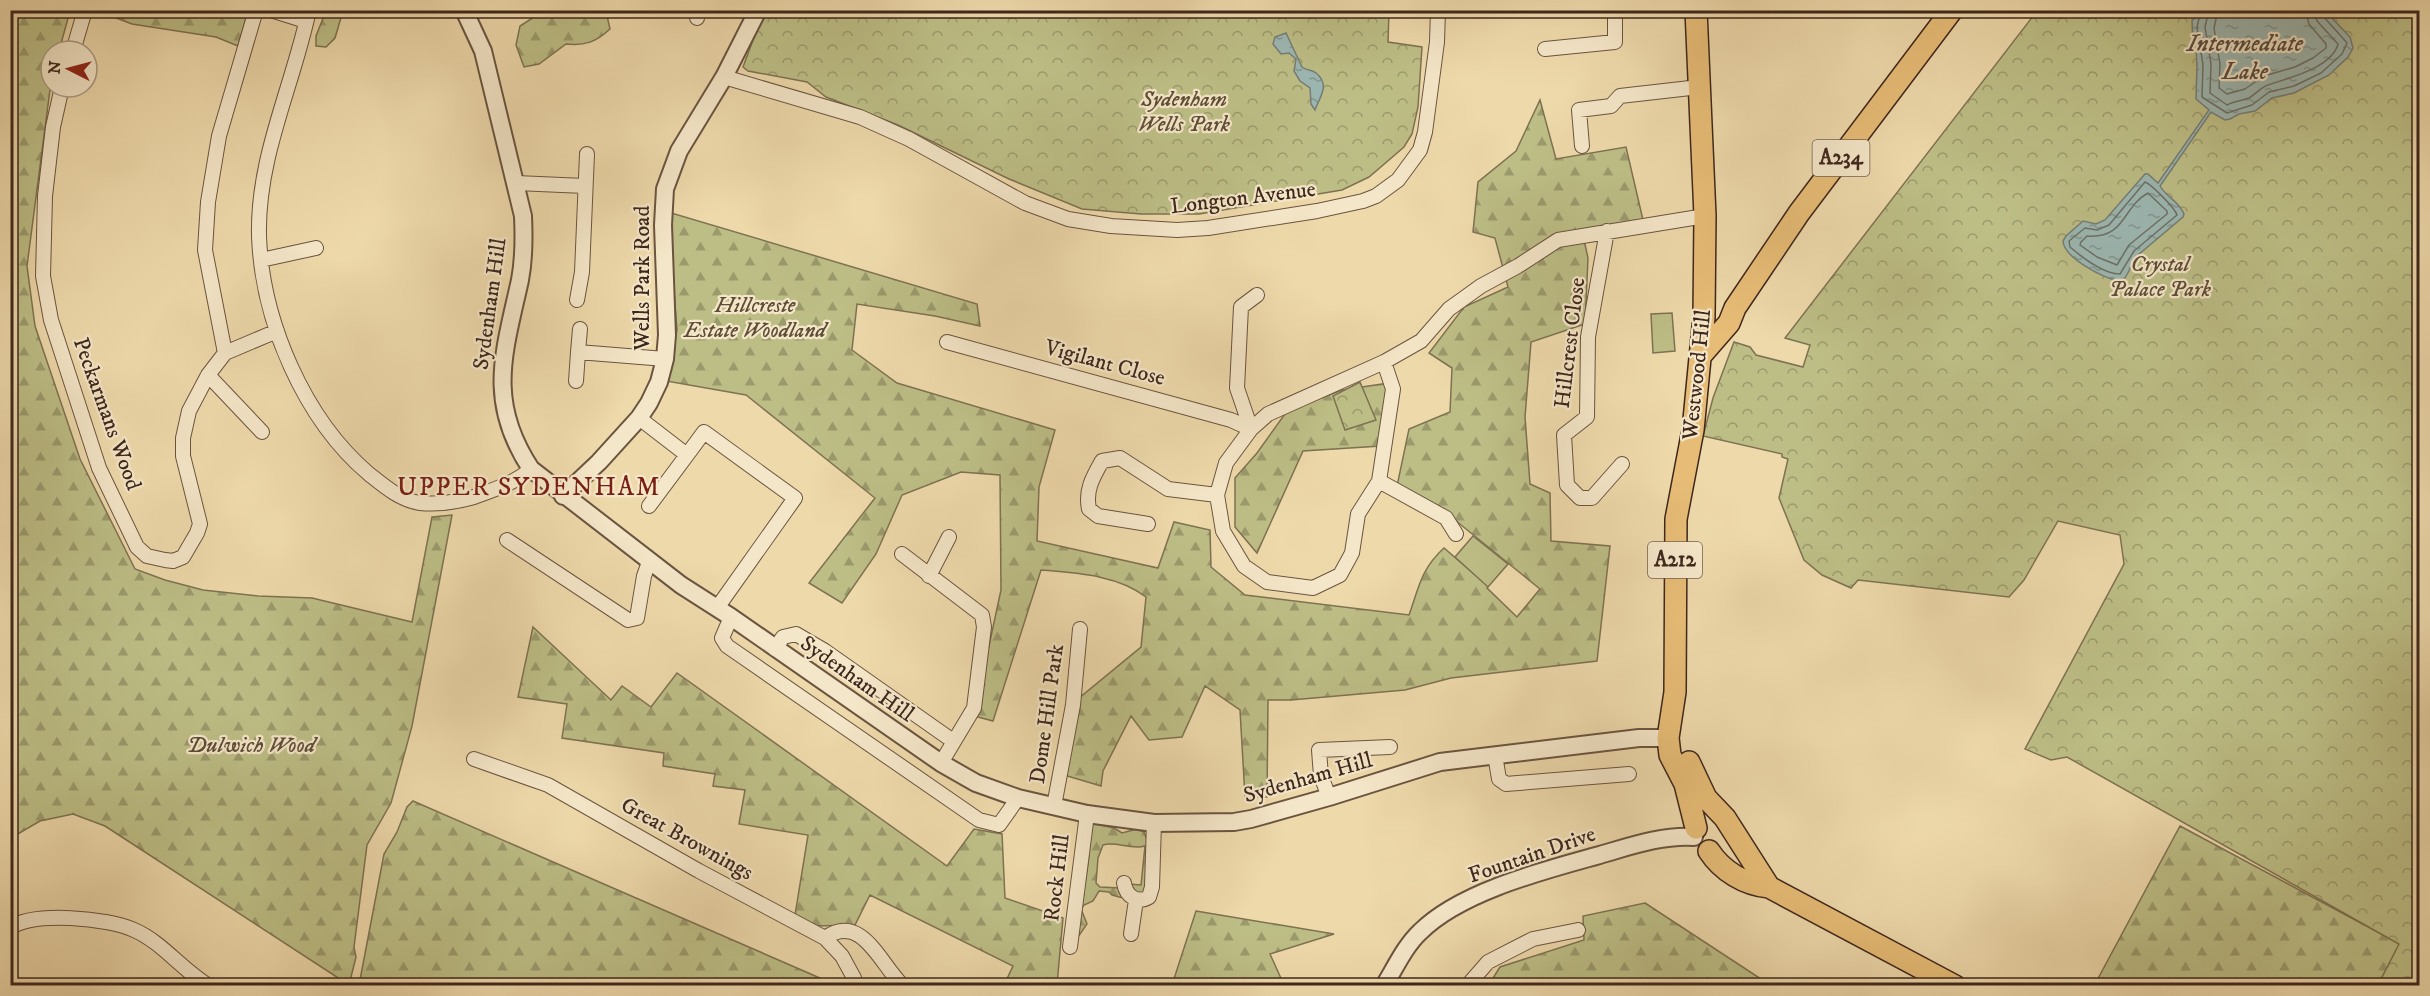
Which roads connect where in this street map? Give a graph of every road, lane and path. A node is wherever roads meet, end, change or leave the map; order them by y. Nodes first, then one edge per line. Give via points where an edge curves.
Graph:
1 (85, 10) edge
2 (256, 10) edge
3 (271, 10) edge
4 (464, 10) edge
5 (758, 10) edge
6 (1438, 10) edge
7 (1616, 10) edge
8 (1696, 10) edge
9 (1952, 10) edge
10 (308, 16) edge
11 (77, 39) edge
12 (1545, 49) dead end
13 (724, 77) junction
14 (1699, 87) junction
15 (59, 99) edge
16 (1582, 146) dead end
17 (587, 154) dead end
18 (516, 183) junction
19 (585, 186) junction
20 (1705, 216) junction
21 (1607, 231) junction
22 (316, 248) dead end
23 (261, 260) junction
24 (1257, 295) dead end
25 (577, 300) dead end
26 (1732, 316) junction
27 (1704, 317) junction
28 (580, 329) dead end
29 (277, 331) junction
30 (946, 342) dead end
31 (578, 352) junction
32 (225, 353) junction
33 (1702, 354) junction
34 (665, 359) junction
35 (1384, 362) junction
36 (208, 375) junction
37 (1700, 376) junction
38 (576, 381) dead end
39 (639, 418) junction
40 (1251, 429) junction
41 (262, 432) dead end
42 (687, 455) junction
43 (1622, 464) dead end
44 (531, 469) junction
45 (1379, 481) junction
46 (1217, 495) junction
47 (563, 496) junction
48 (649, 506) dead end
49 (1148, 524) dead end
50 (1456, 534) dead end
51 (949, 537) dead end
52 (507, 540) dead end
53 (902, 554) dead end
54 (649, 562) junction
55 (929, 576) junction
56 (717, 608) junction
57 (731, 617) junction
58 (1080, 629) dead end
59 (775, 649) junction
60 (1668, 738) junction
61 (953, 741) junction
62 (1390, 747) dead end
63 (1495, 755) junction
64 (474, 759) dead end
65 (941, 763) junction
66 (1629, 774) dead end
67 (1329, 797) junction
68 (1018, 798) junction
69 (1054, 806) junction
70 (1087, 814) junction
71 (1154, 823) junction
72 (1711, 834) junction
73 (1765, 881) junction
74 (1124, 883) dead end
75 (1136, 900) junction
76 (10, 928) edge
77 (1578, 930) dead end
78 (1131, 934) dead end
79 (825, 938) junction
80 (1070, 947) dead end
81 (209, 986) edge
82 (854, 986) edge
83 (903, 986) edge
84 (1384, 986) edge
85 (1467, 986) edge
86 (1956, 986) edge

1 - 11 street
2 - 32 street via 219,136 208,202 205,250
3 - 10 street
4 - 18 street, Sydenham Hill via 483,51
5 - 13 street, Wells Park Road
6 - 13 street, Longton Avenue via 1425,132 1420,150 1398,180 1363,201 1208,228 1111,226 1068,219 1025,203 909,139 860,117
7 - 12 street via 1615,42
8 - 14 main road, Westwood Hill / A212
9 - 26 main road, A234 via 1799,213
10 - 23 street via 263,176 259,204
13 - 34 street, Wells Park Road via 679,151 665,189
14 - 16 street via 1620,96 1611,106 1579,110
14 - 20 main road, Westwood Hill / A212
15 - 36 street, Peckarmans Wood via 45,196 43,276 51,320 99,468 137,547 147,556 172,561 183,556 197,533 200,524 183,456 183,438 189,411
17 - 19 street
18 - 19 street
18 - 44 street, Sydenham Hill via 524,239 520,279 504,346 502,393 518,450
19 - 25 street via 582,272
20 - 21 street
20 - 27 main road, Westwood Hill / A212
21 - 35 street via 1558,240 1481,286 1449,309 1420,341
21 - 43 street, Hillcrest Close via 1588,337 1587,417 1564,435 1567,485 1580,498 1592,498
22 - 23 street
23 - 29 street
24 - 40 street via 1241,307 1240,319 1237,388
26 - 27 main road
26 - 33 main road, A234
26 - 37 main road, A234
27 - 33 main road, Westwood Hill / A212
28 - 31 street
29 - 32 street, Peckarmans Wood
29 - 44 street via 316,415 356,463 402,497 447,504 504,486
30 - 40 street, Vigilant Close via 1231,420
31 - 34 street
31 - 38 street
32 - 36 street, Peckarmans Wood
33 - 37 main road, Westwood Hill / A212
34 - 39 street, Wells Park Road via 659,382
35 - 40 street via 1268,414
35 - 45 street via 1393,389
36 - 41 street
37 - 60 main road, Westwood Hill / A212 via 1676,519 1675,692
39 - 42 street
39 - 47 street, Wells Park Road
40 - 46 street via 1226,463
42 - 48 street
42 - 56 street via 704,432 795,498
44 - 47 street, Sydenham Hill
45 - 46 street via 1358,514 1352,553 1340,575 1313,588 1267,582 1244,566 1223,531
45 - 50 street via 1446,518
46 - 49 street via 1168,489 1120,458 1102,461 1091,480 1089,509 1098,516
47 - 54 street, Sydenham Hill
51 - 55 street
52 - 54 street via 628,620 637,618
53 - 55 street
54 - 56 street, Sydenham Hill
55 - 61 street via 982,615 984,627 974,708
56 - 57 street, Sydenham Hill
57 - 59 street, Sydenham Hill
57 - 68 street via 722,638 727,646 979,820 999,825
58 - 69 street, Dome Hill Park via 1073,705
59 - 61 street via 783,637 796,634
59 - 65 street, Sydenham Hill
60 - 63 street, Sydenham Hill
60 - 72 main road, Westwood Hill / A212 via 1670,755
60 - 72 main road, A212 via 1682,747 1706,798
61 - 65 street
62 - 67 street via 1318,750 1321,776
63 - 66 street via 1499,779 1506,784
63 - 67 street, Sydenham Hill via 1440,762
64 - 79 street, Great Brownings via 548,785
65 - 68 street, Sydenham Hill via 976,783
67 - 71 street, Sydenham Hill via 1234,822
68 - 69 street, Sydenham Hill
69 - 70 street, Sydenham Hill
70 - 71 street, Sydenham Hill
70 - 80 street, Rock Hill
71 - 75 street via 1151,893 1146,899
72 - 73 main road, A212
72 - 73 main road, A212 via 1713,857 1749,884
72 - 84 street, Fountain Drive via 1656,839 1488,891 1419,932
73 - 86 main road, A212
74 - 75 street via 1128,895
75 - 78 street
76 - 81 street via 35,919 73,918 133,929
77 - 85 street via 1533,939 1488,962
79 - 82 street, Great Brownings via 842,956
79 - 83 street via 845,929 857,933

